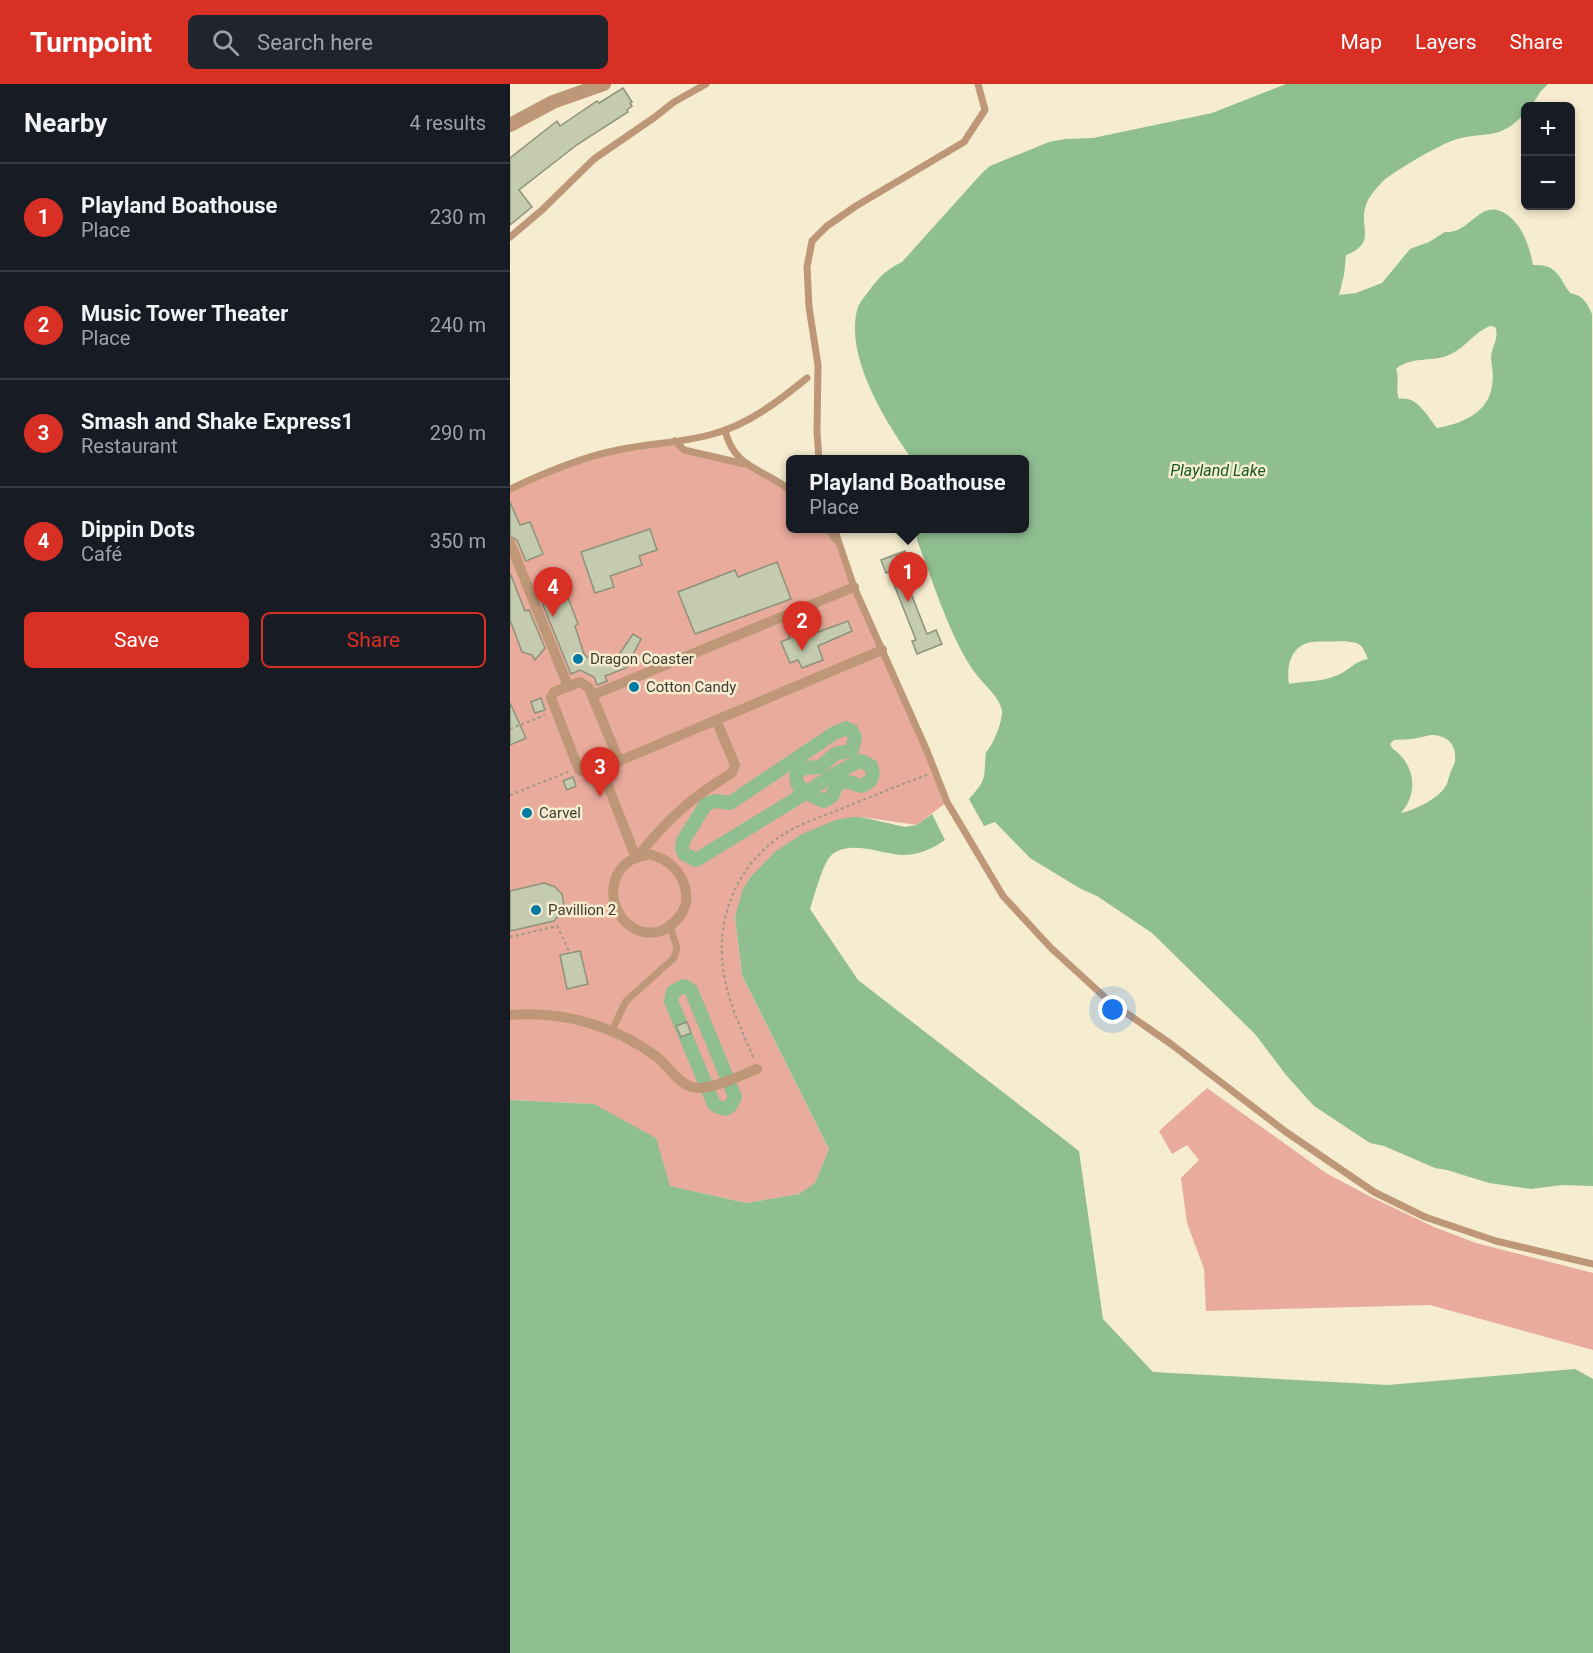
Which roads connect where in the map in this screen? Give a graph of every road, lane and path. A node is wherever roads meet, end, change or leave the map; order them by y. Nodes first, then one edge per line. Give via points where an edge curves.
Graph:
1 (603, 84) edge
2 (706, 84) edge
3 (978, 84) edge
4 (512, 120) edge
5 (510, 237) edge
6 (807, 378) dead end
7 (725, 430) junction
8 (675, 441) junction
9 (819, 455) edge
10 (748, 465) junction
11 (786, 488) edge
12 (510, 489) edge
13 (830, 533) edge
14 (835, 533) edge
15 (836, 541) junction
16 (510, 543) edge
17 (854, 587) junction
18 (882, 650) junction
19 (568, 686) junction
20 (592, 695) junction
21 (556, 711) junction
22 (716, 720) junction
23 (510, 729) edge
24 (619, 761) junction
25 (579, 768) junction
26 (601, 768) junction
27 (935, 771) junction
28 (510, 795) edge
29 (636, 858) junction
30 (670, 926) junction
31 (510, 937) edge
32 (570, 953) dead end
33 (510, 1015) edge
34 (612, 1030) junction
35 (757, 1069) joint
36 (1593, 1264) edge

1 - 4 street
2 - 5 lane via 594,159
3 - 9 lane via 985,110 964,142 856,206 812,241 807,267 818,365
6 - 7 lane via 777,402
7 - 8 lane
7 - 10 lane via 735,455
8 - 10 lane via 684,450
8 - 12 lane via 606,453
10 - 11 lane
13 - 15 lane
14 - 15 lane
15 - 17 lane
16 - 19 street
17 - 18 lane
17 - 20 street
18 - 22 street
18 - 27 lane
19 - 20 street via 580,682
19 - 21 street via 554,692 551,698
20 - 24 street
21 - 23 path
21 - 25 street
22 - 24 street
22 - 29 street via 735,765 732,772 681,808
24 - 26 street
25 - 26 street via 589,773
25 - 28 path
26 - 29 street
27 - 35 path via 801,825 770,844 745,869 728,902 721,935 722,962 727,989
27 - 36 lane via 947,802 1003,896 1051,948 1109,1001 1374,1192 1425,1217 1496,1241
29 - 30 street via 649,854 680,875 687,893 685,910
29 - 30 street via 619,872 612,888 614,903 621,917 637,930 657,932
30 - 34 lane via 677,948 674,958 626,1001
31 - 32 path via 558,926
33 - 34 street via 575,1018
34 - 35 street via 666,1064 691,1087 704,1088

